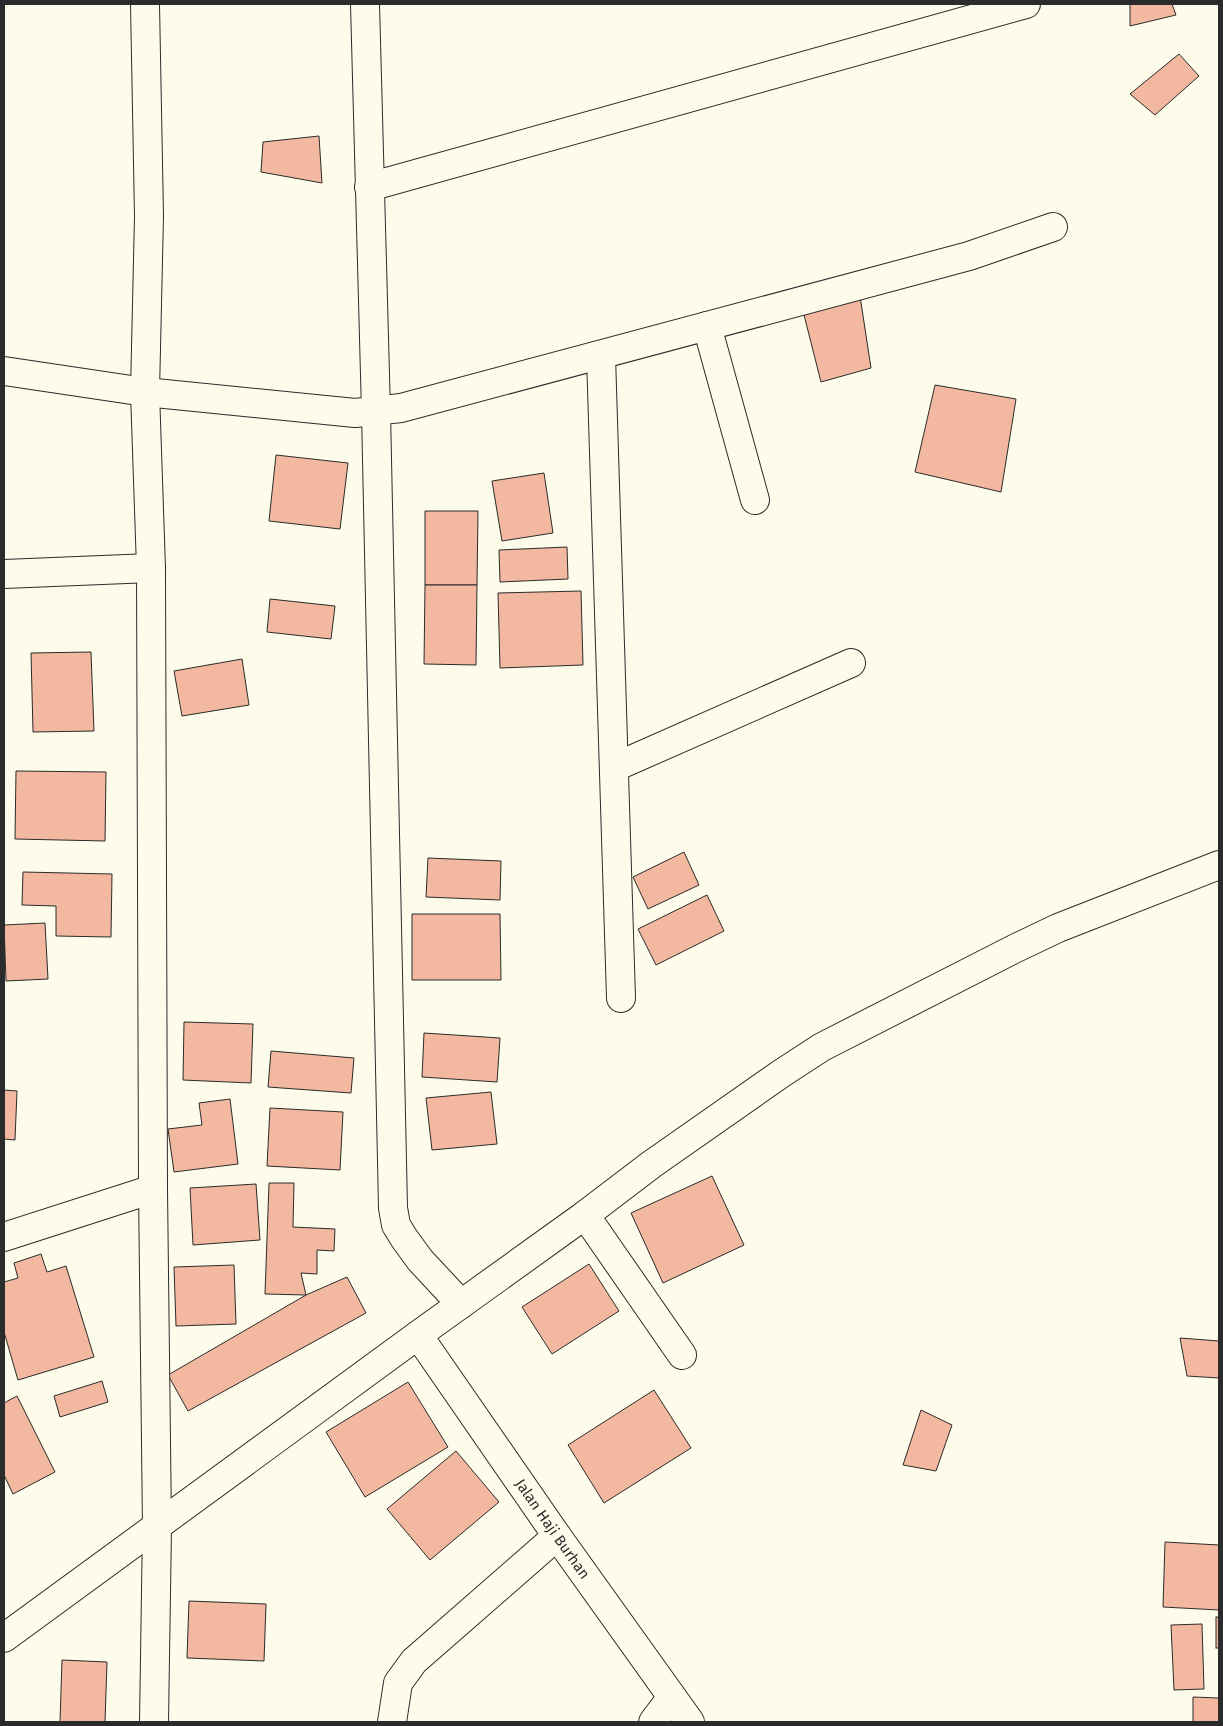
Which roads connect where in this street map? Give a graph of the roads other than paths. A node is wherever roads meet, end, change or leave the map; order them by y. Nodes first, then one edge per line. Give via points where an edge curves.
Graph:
1 (145, 4) edge
2 (365, 4) edge
3 (1026, 4) edge
4 (369, 187) junction
5 (1053, 227) dead end
6 (707, 326) junction
7 (601, 356) junction
8 (4, 371) edge
9 (145, 392) junction
10 (376, 412) junction
11 (756, 500) dead end
12 (151, 568) junction
13 (4, 574) edge
14 (851, 663) dead end
15 (615, 767) junction
16 (1219, 865) edge
17 (621, 998) dead end
18 (153, 1188) junction
19 (585, 1215) junction
20 (4, 1237) edge
21 (461, 1304) junction
22 (418, 1335) junction
23 (682, 1355) dead end
24 (157, 1527) junction
25 (557, 1536) junction
26 (4, 1638) edge
27 (672, 1697) junction
28 (154, 1722) edge
29 (392, 1722) edge
30 (653, 1722) edge
31 (690, 1722) edge

1 - 9 street via 149,216
2 - 4 street
3 - 4 street
4 - 10 street
5 - 6 street via 969,256
6 - 7 street
6 - 11 street
7 - 10 street
7 - 15 street
8 - 9 street
9 - 10 street via 355,413
9 - 12 street
10 - 21 street via 392,1208 396,1225 404,1238
12 - 13 street
12 - 18 street
14 - 15 street
15 - 17 street
16 - 19 street via 1058,928 822,1047 652,1164
18 - 20 street
18 - 24 street
19 - 21 street
19 - 23 street
21 - 22 street
22 - 24 street
22 - 25 street, Jalan Haji Burhan
24 - 26 street
24 - 28 street
25 - 27 street, Jalan Haji Burhan
25 - 29 street via 414,1661 398,1684
27 - 30 street
27 - 31 street, Jalan Haji Burhan

